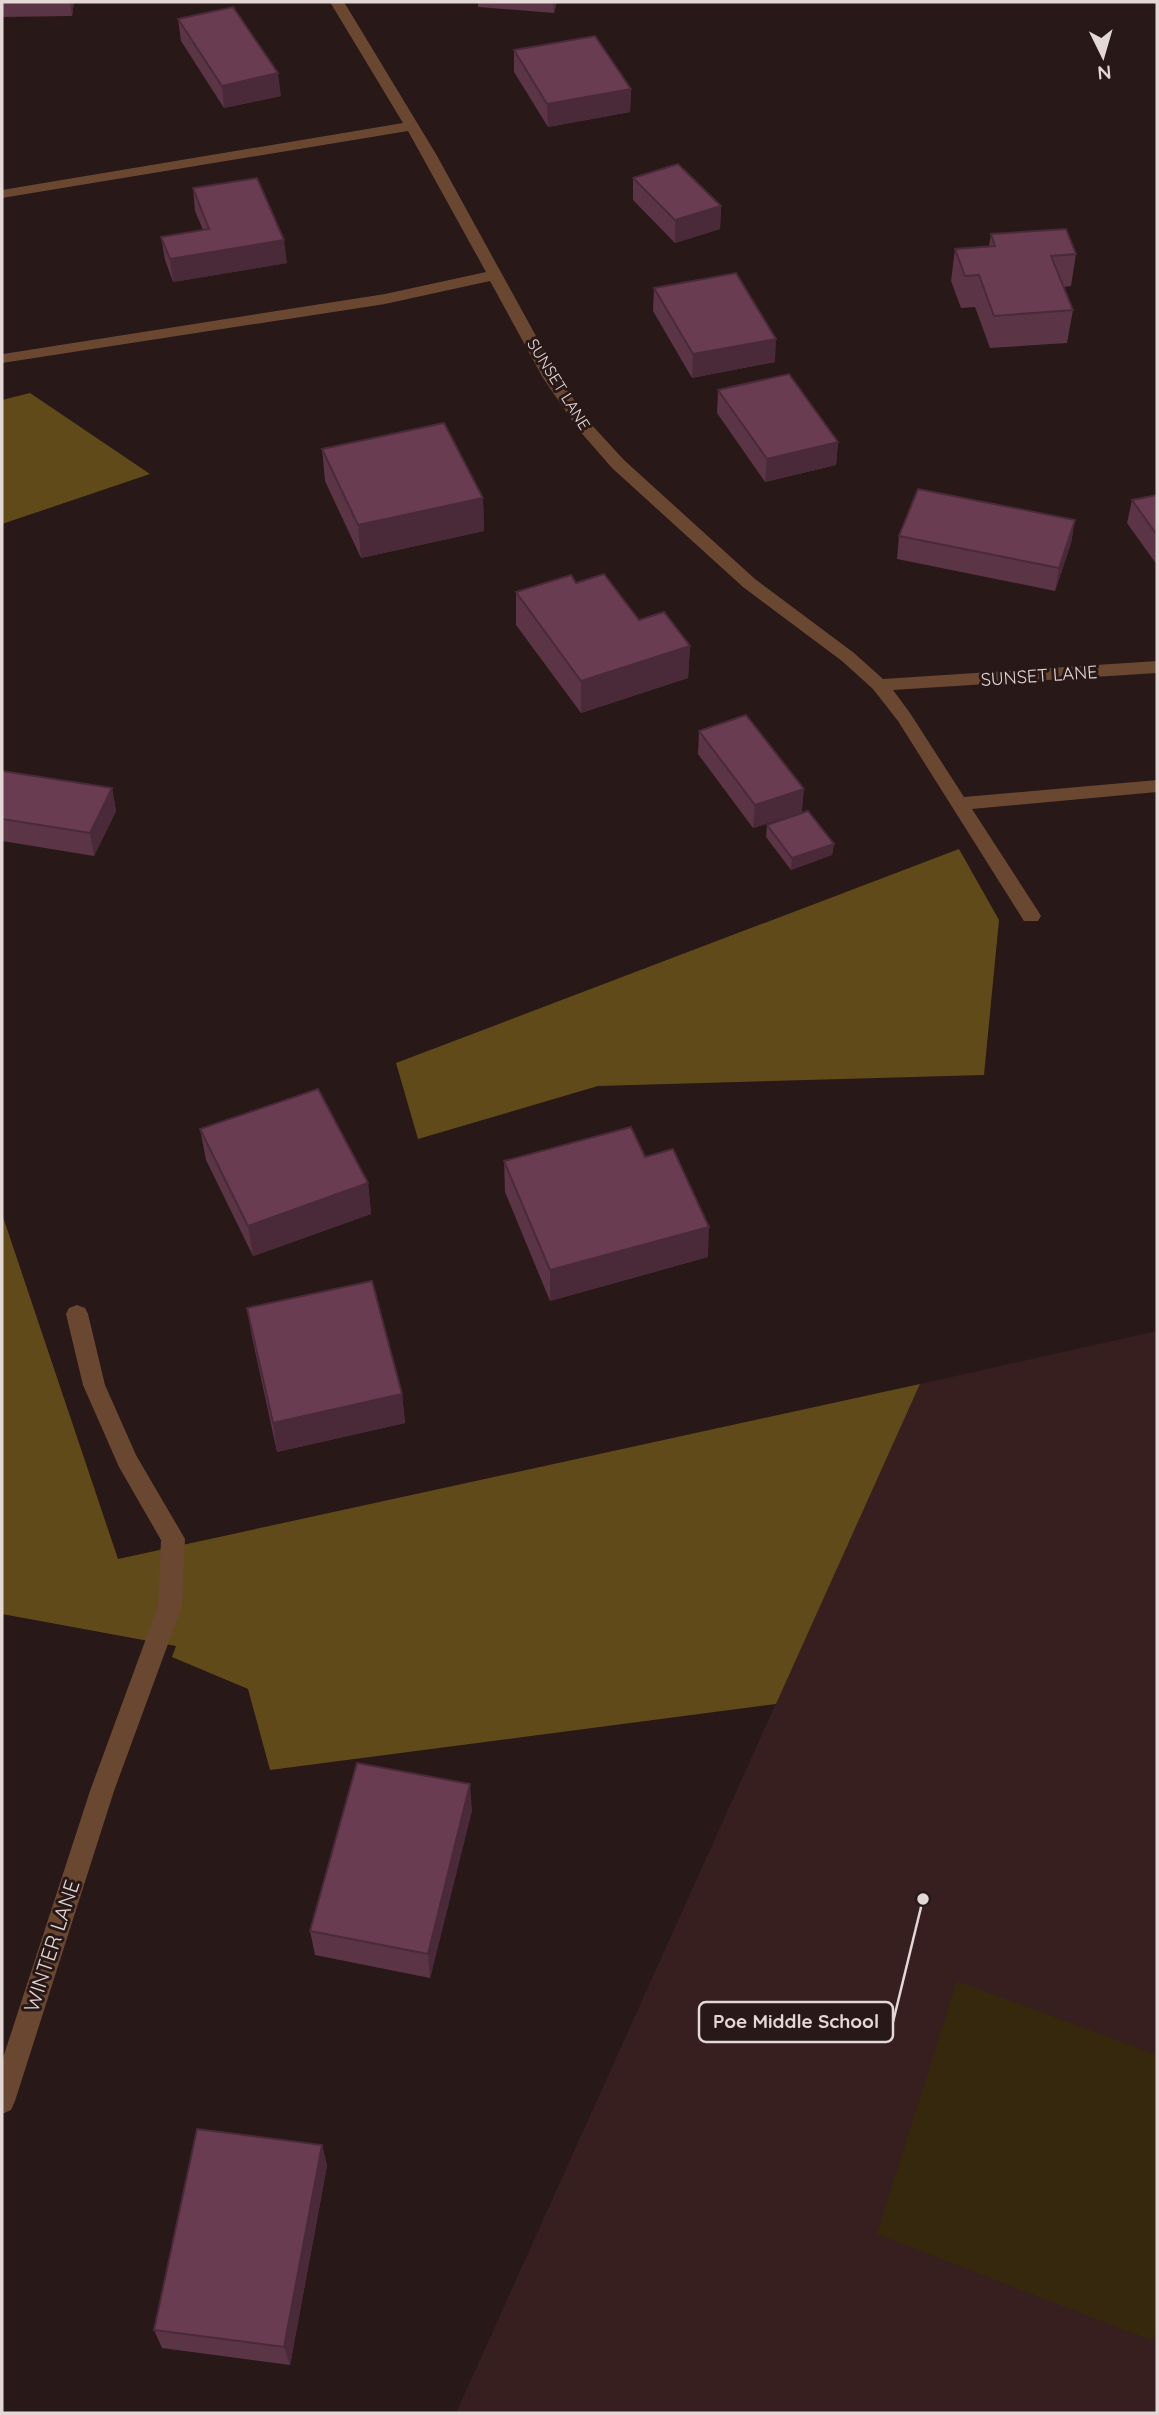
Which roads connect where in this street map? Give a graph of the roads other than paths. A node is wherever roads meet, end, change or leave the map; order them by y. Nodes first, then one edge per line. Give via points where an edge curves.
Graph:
1 (337, 2) edge
2 (412, 126) junction
3 (2, 194) edge
4 (495, 275) junction
5 (2, 359) edge
6 (1157, 667) edge
7 (879, 685) junction
8 (1157, 786) edge
9 (958, 804) junction
10 (1031, 916) dead end
11 (77, 1314) dead end
12 (2, 2101) edge

1 - 2 street, SUNSET LANE
2 - 3 street
2 - 4 street, SUNSET LANE
4 - 5 street via 385,299
4 - 7 street, SUNSET LANE via 551,378 618,464 749,583
6 - 7 street, SUNSET LANE
7 - 9 street, SUNSET LANE
8 - 9 street
9 - 10 street, SUNSET LANE
11 - 12 street, WINTER LANE via 94,1385 127,1460 173,1539 170,1606 102,1791

